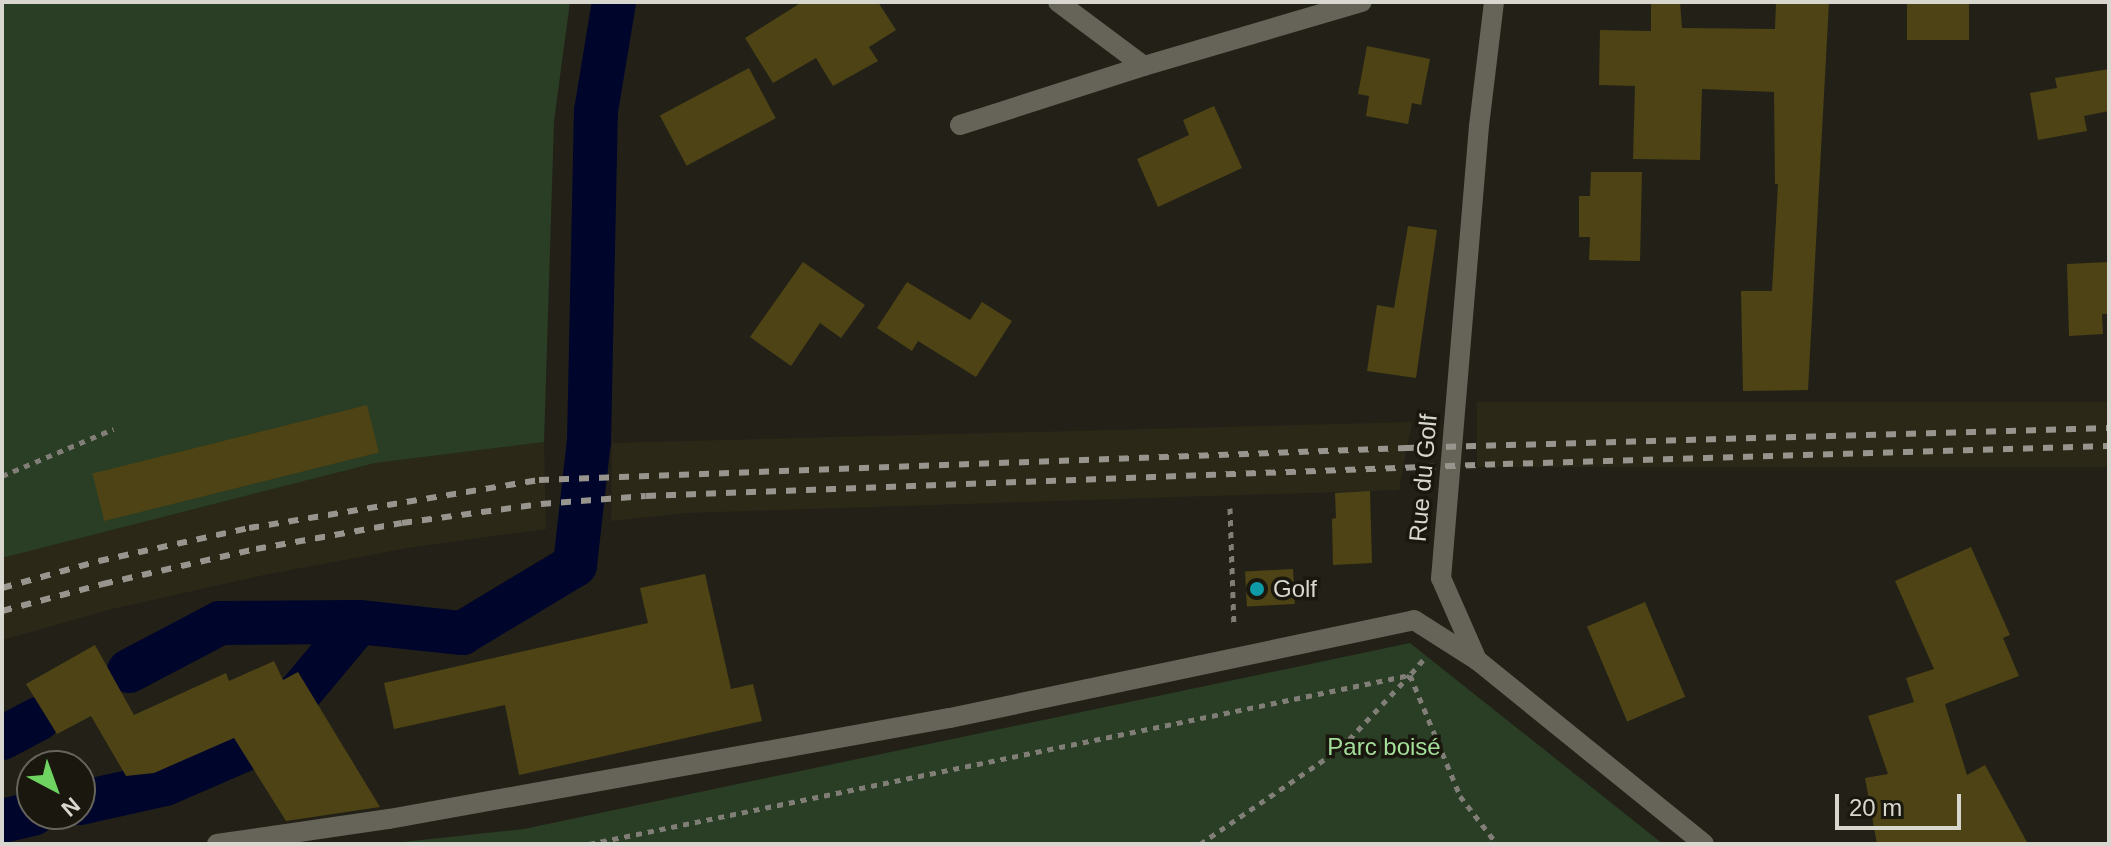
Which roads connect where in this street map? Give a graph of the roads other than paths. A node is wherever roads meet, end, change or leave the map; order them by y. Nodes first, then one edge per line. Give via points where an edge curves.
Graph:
1 (1058, 2) edge
2 (1362, 2) edge
3 (1494, 2) edge
4 (1144, 66) junction
5 (960, 125) dead end
6 (1477, 660) junction
7 (217, 844) edge
8 (1704, 844) edge

1 - 4 street
2 - 4 street
3 - 6 street, Rue du Golf via 1441,578
4 - 5 street
6 - 7 street via 1414,620 950,718 389,819
6 - 8 street, Rue du Golf

